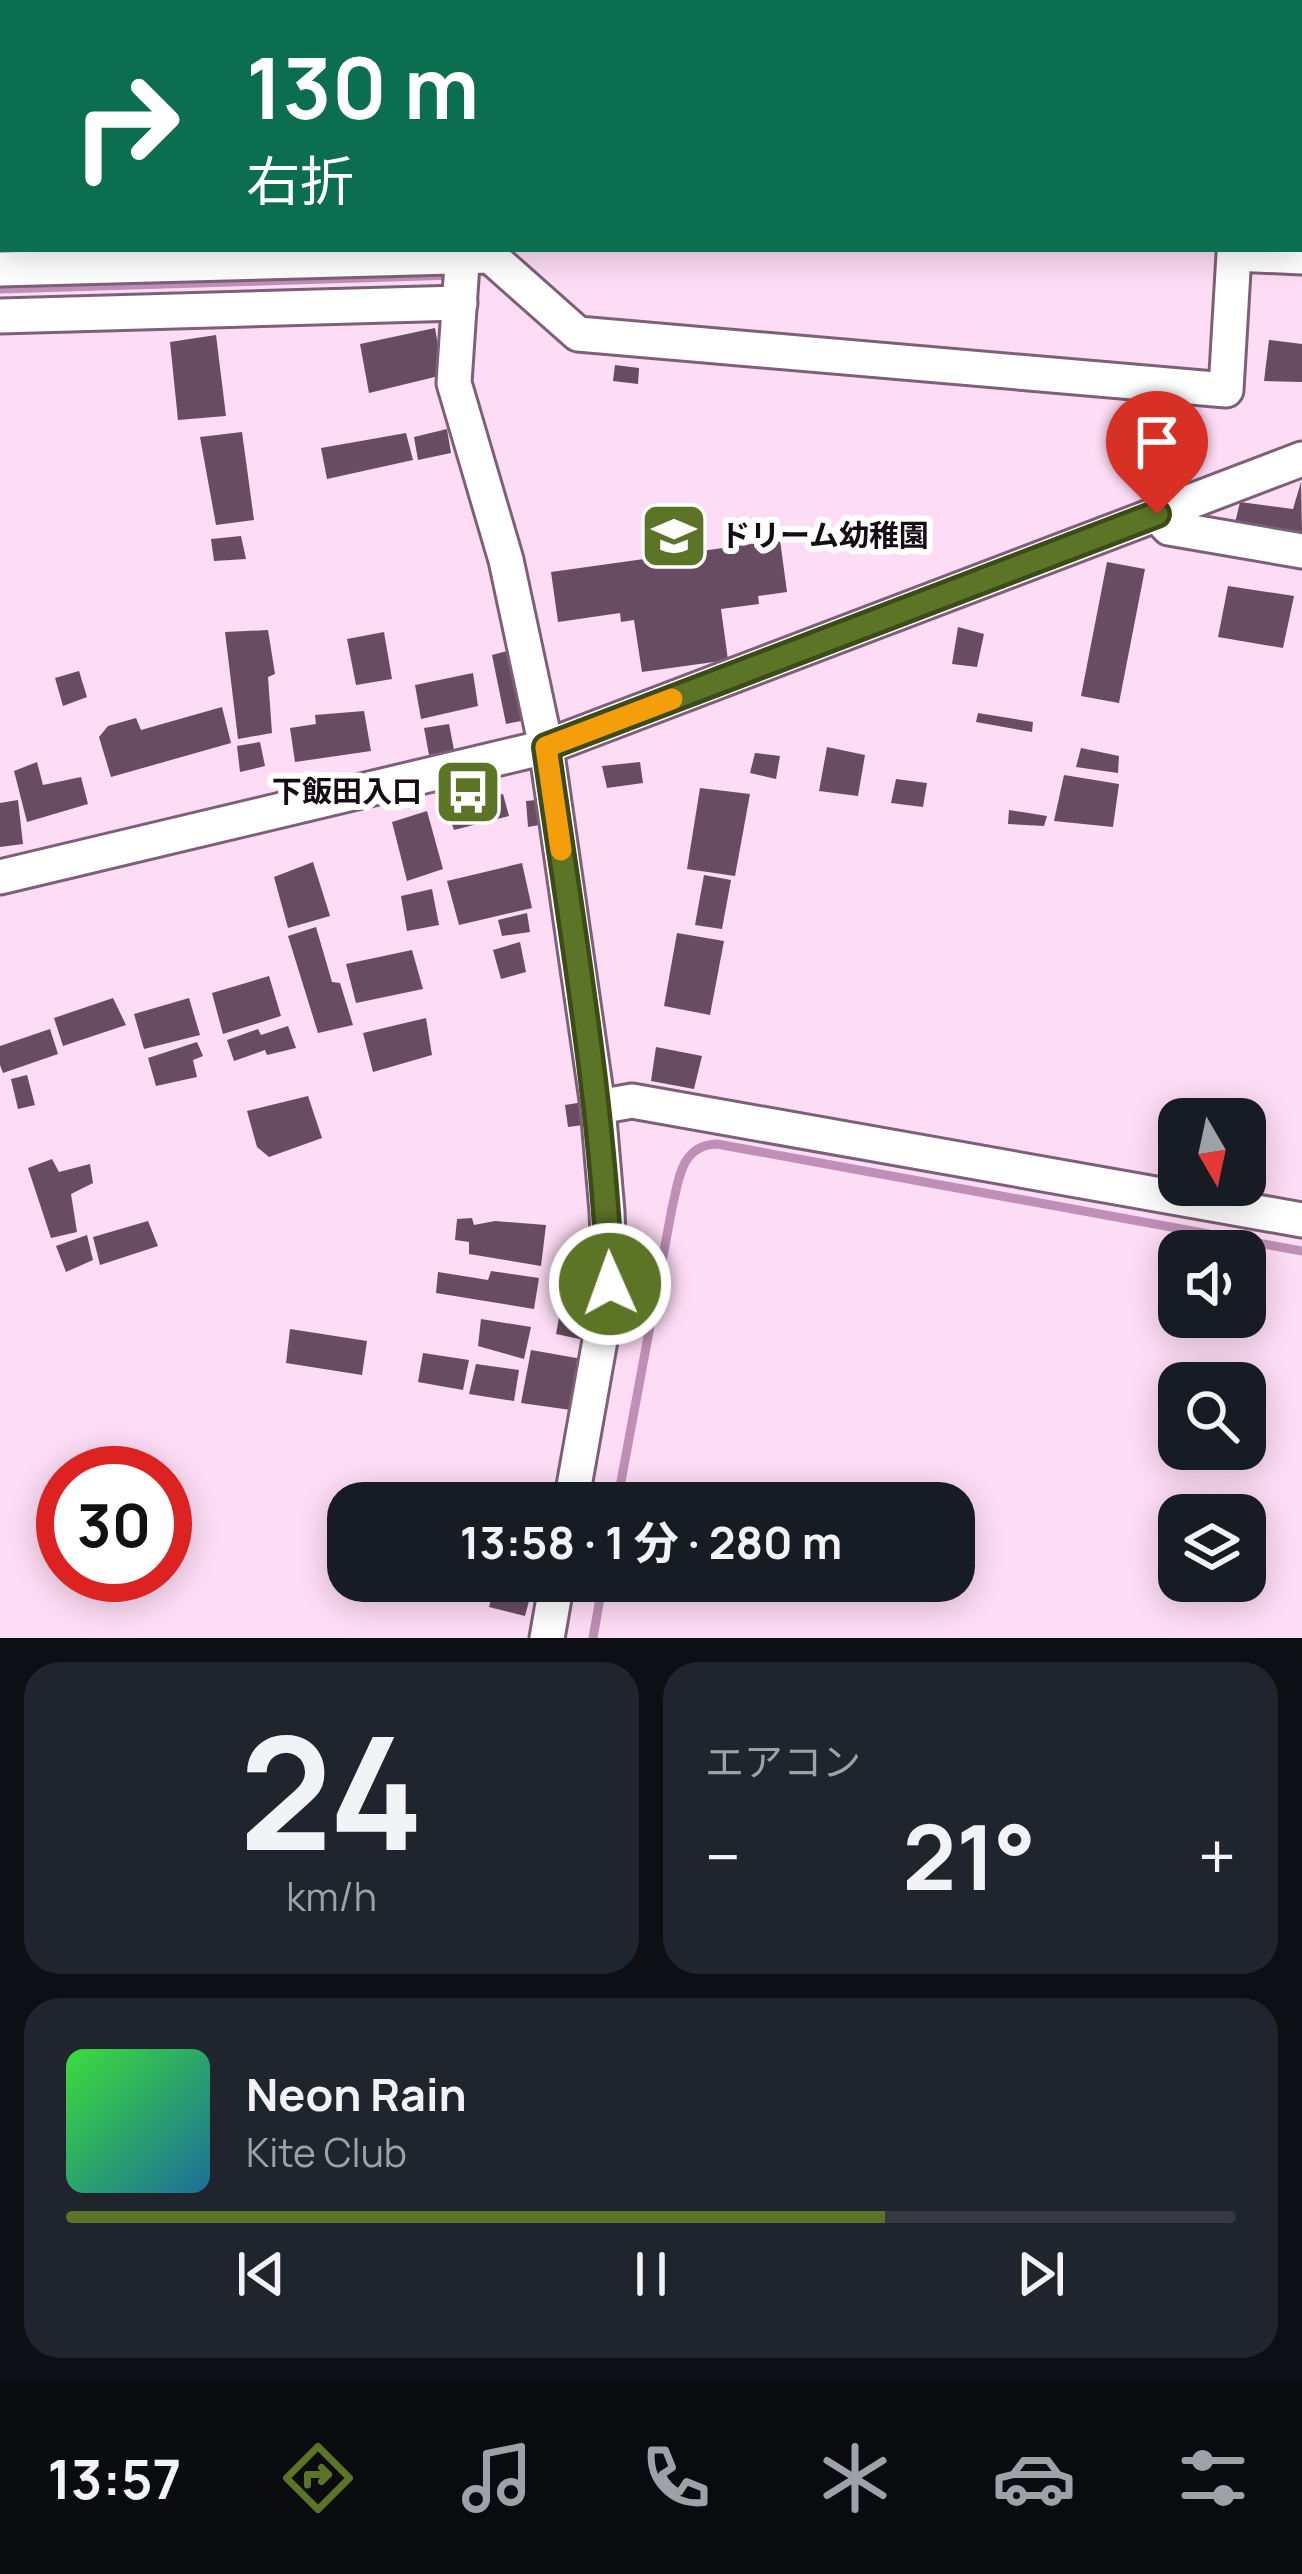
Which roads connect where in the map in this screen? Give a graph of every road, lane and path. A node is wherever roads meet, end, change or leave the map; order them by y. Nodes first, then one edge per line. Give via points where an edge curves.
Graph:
1 (1302, 257) edge
2 (0, 269) edge
3 (462, 274) edge
4 (0, 316) edge
5 (1302, 459) edge
6 (1157, 514) junction
7 (1302, 551) edge
8 (546, 747) junction
9 (0, 877) edge
10 (598, 1107) junction
11 (1302, 1220) edge
12 (575, 1482) edge
13 (553, 1602) edge
14 (547, 1638) edge

1 - 3 street via 1234,254 1226,390 578,334 490,256
2 - 3 street
3 - 4 street
3 - 8 street via 454,383 506,560
5 - 6 street
6 - 7 street via 1169,528
6 - 8 street
8 - 9 street
8 - 10 street
10 - 11 street via 632,1101
10 - 12 street via 610,1284
13 - 14 street

